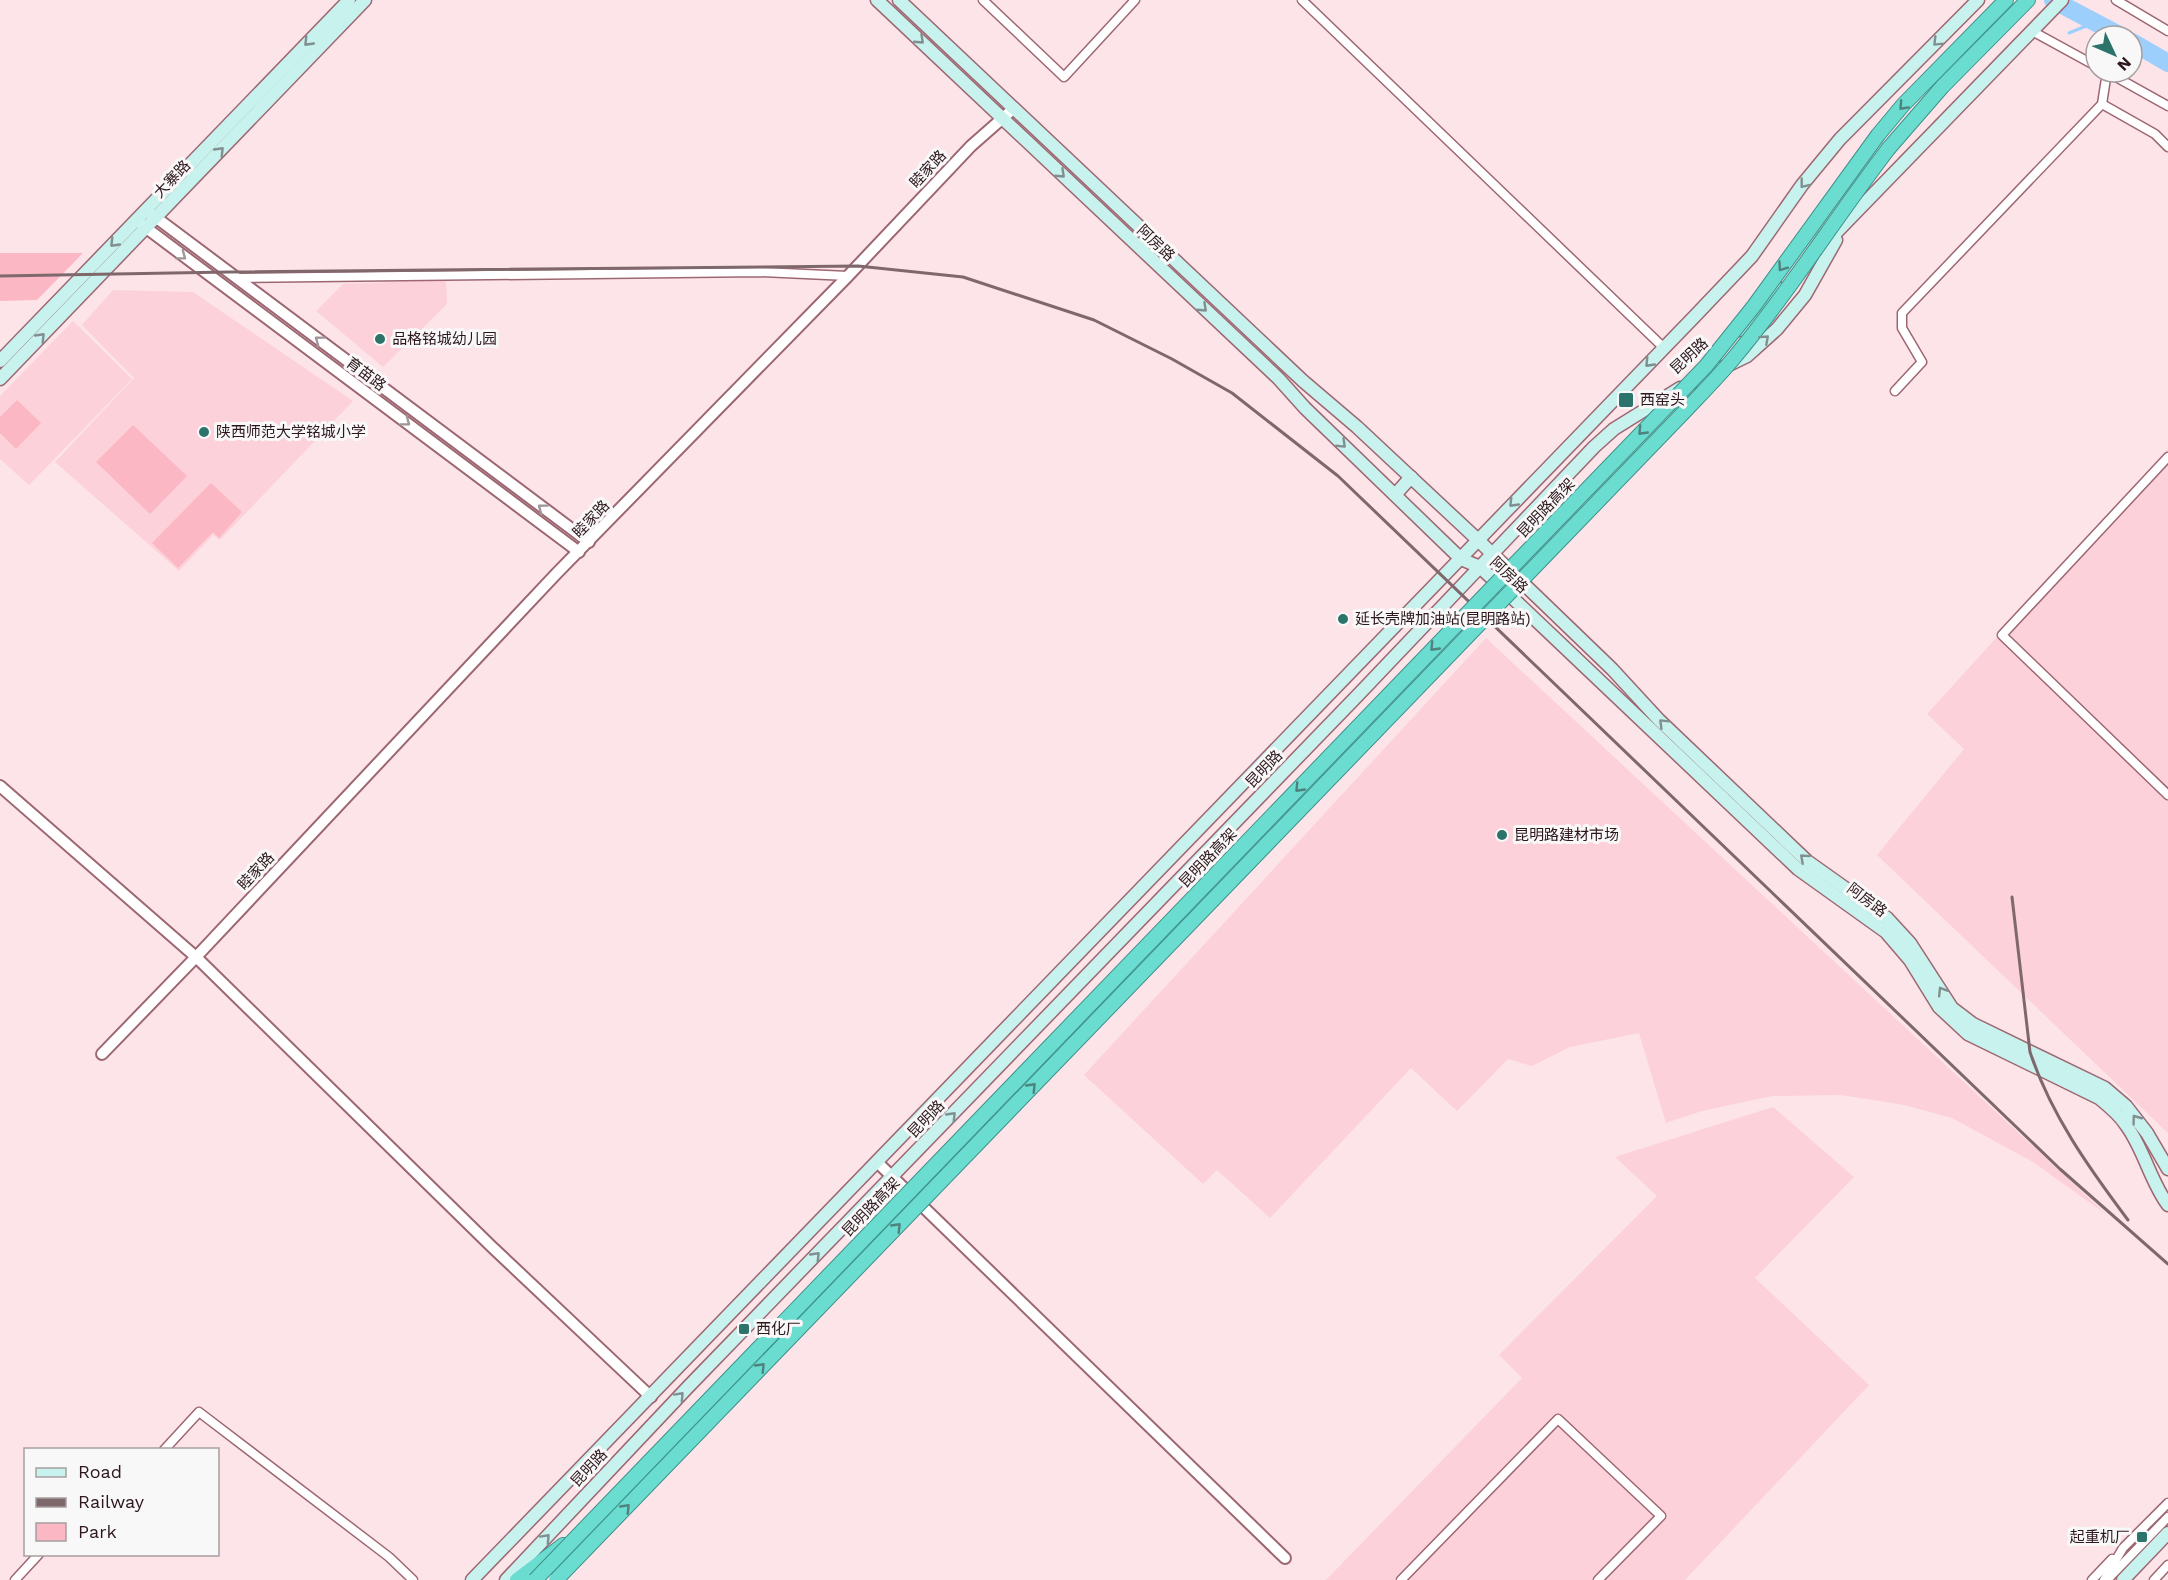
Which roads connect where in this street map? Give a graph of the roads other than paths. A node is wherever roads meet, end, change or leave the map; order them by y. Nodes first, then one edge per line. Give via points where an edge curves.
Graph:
1 (349, 0) edge
2 (365, 0) edge
3 (877, 0) edge
4 (899, 0) edge
5 (983, 0) edge
6 (1135, 0) edge
7 (1302, 0) edge
8 (1978, 0) edge
9 (2028, 0) edge
10 (2062, 0) edge
11 (2116, 0) edge
12 (2004, 2) edge
13 (2034, 29) junction
14 (2168, 31) edge
15 (2084, 59) edge
16 (2105, 84) edge
17 (2129, 84) edge
18 (2102, 104) junction
19 (2168, 106) edge
20 (1013, 109) junction
21 (1003, 119) junction
22 (2168, 147) edge
23 (151, 213) junction
24 (1850, 218) junction
25 (141, 224) junction
26 (848, 276) junction
27 (237, 278) junction
28 (1664, 348) junction
29 (0, 361) edge
30 (0, 379) edge
31 (1678, 389) junction
32 (1895, 391) dead end
33 (2168, 457) edge
34 (1411, 477) junction
35 (1395, 495) junction
36 (1478, 540) junction
37 (589, 543) junction
38 (579, 552) junction
39 (1492, 554) junction
40 (1461, 559) junction
41 (1480, 567) junction
42 (0, 786) edge
43 (2168, 795) edge
44 (196, 957) junction
45 (102, 1054) dead end
46 (877, 1162) junction
47 (2168, 1168) edge
48 (893, 1178) junction
49 (2168, 1205) edge
50 (651, 1397) junction
51 (165, 1448) edge
52 (2168, 1503) edge
53 (2168, 1517) edge
54 (584, 1529) junction
55 (2168, 1533) edge
56 (2168, 1545) edge
57 (2123, 1548) junction
58 (37, 1556) edge
59 (1285, 1558) dead end
60 (2168, 1565) edge
61 (15, 1580) edge
62 (413, 1580) edge
63 (472, 1580) edge
64 (506, 1580) edge
65 (518, 1580) edge
66 (535, 1580) edge
67 (556, 1580) edge
68 (1401, 1580) edge
69 (1598, 1580) edge
70 (2092, 1580) edge
71 (2106, 1580) edge
72 (2123, 1580) edge
73 (2134, 1580) edge
74 (2154, 1580) edge

1 -> 23 main road, 大寨路
23 -> 2 main road, 大寨路
3 -> 21 main road, 阿房路
4 - 20 main road, 阿房路
5 - 6 street via 1064,77
7 - 28 street
8 -> 28 main road, 昆明路 via 1840,139 1752,256
67 -> 9 highway, bridge via 1686,410 1733,359 1889,148 1942,87
10 - 13 main road, 昆明路
11 - 14 street
12 -> 54 highway, 昆明路高架, bridge via 1878,135 1755,306 1706,366
13 - 15 street
13 - 24 main road, 昆明路
16 - 18 street
17 - 19 street
18 - 22 street via 2155,134
18 - 32 street via 1902,313 1902,328 1922,362
20 - 21 street, 睦家路
20 - 34 main road, 阿房路
21 - 26 street, 睦家路 via 971,146
21 -> 35 main road, 阿房路 via 1278,378
23 - 25 main road, 大寨路
23 - 27 street, 育苗路
24 - 31 main road, 昆明路
31 -> 24 main road via 1747,356 1777,329 1805,295
25 -> 29 main road, 大寨路
30 -> 25 main road, 大寨路
25 -> 38 street, 育苗路
26 - 27 street via 760,272
26 - 37 street, 睦家路
37 -> 27 street, 育苗路
28 -> 36 main road, 昆明路
31 - 39 main road, 昆明路 via 1614,429
33 - 43 street via 2002,635
34 - 35 main road
34 - 36 main road, 阿房路
35 - 40 main road, 阿房路
36 - 39 main road, 阿房路
36 - 40 main road, 昆明路
37 - 38 street, 睦家路
38 - 44 street, 睦家路
39 - 41 main road, 昆明路
47 -> 39 main road, 阿房路 via 2126,1106 2105,1088 1973,1024 1953,1008 1910,943 1887,918 1807,861
40 - 41 main road, 阿房路
40 - 46 main road, 昆明路
48 -> 41 main road, 昆明路
41 - 49 main road, 阿房路 via 1798,869 1886,932 1910,960 1939,1007 1968,1034 2099,1098 2114,1110 2128,1126
42 - 44 street
44 - 45 street, 睦家路
44 - 50 street
46 - 48 street
46 - 50 main road, 昆明路
48 - 59 street
64 -> 48 main road, 昆明路 via 696,1378
50 - 63 main road, 昆明路
51 - 62 street via 199,1412 389,1557
52 - 57 street
53 - 71 street
54 - 65 highway, bridge
54 - 66 highway, 昆明路高架, bridge
55 - 72 main road
56 - 73 main road
57 - 70 street
57 - 71 street
58 - 61 street
60 - 74 street
68 - 69 street via 1558,1419 1661,1516

